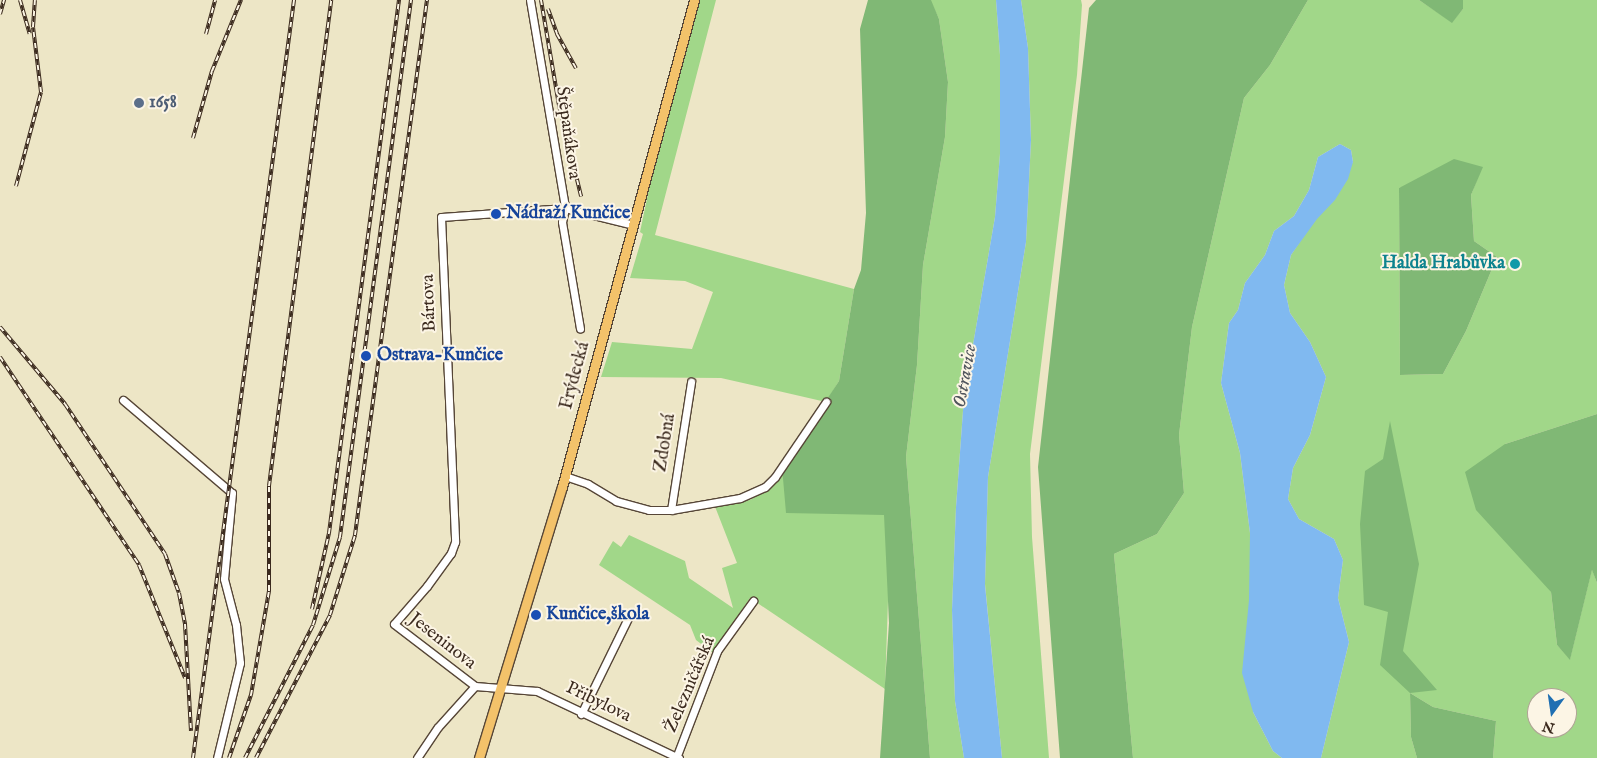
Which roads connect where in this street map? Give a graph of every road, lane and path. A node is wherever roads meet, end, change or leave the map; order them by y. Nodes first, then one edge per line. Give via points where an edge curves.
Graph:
1 (530, 0) edge
2 (694, 0) edge
3 (565, 208) junction
4 (634, 225) junction
5 (580, 328) dead end
6 (691, 382) dead end
7 (123, 400) dead end
8 (826, 402) dead end
9 (565, 476) junction
10 (671, 510) junction
11 (753, 601) dead end
12 (629, 616) dead end
13 (394, 624) joint
14 (475, 686) junction
15 (501, 688) junction
16 (580, 714) junction
17 (218, 758) edge
18 (417, 758) edge
19 (479, 758) edge
20 (677, 758) edge

1 - 3 street, Štěpaňákova
2 - 4 main road, Frýdecká
3 - 4 street, Bártova
3 - 5 street, Štěpaňákova via 562,222
3 - 13 street, Bártova via 441,217 455,542 451,554
4 - 9 main road, Frýdecká
6 - 10 street, Zdobná
7 - 17 street via 232,493 224,579 236,625 240,663
8 - 10 street via 765,487 740,498
9 - 10 street via 588,484 616,501 649,510
9 - 15 main road, Frýdecká
11 - 20 street, Železničářská via 717,651
12 - 16 street
13 - 14 street, Jeseninova
14 - 15 street, Jeseninova
14 - 18 street via 438,726
15 - 16 street, Přibylova via 537,690
15 - 19 main road, Frýdecká
16 - 20 street, Přibylova

